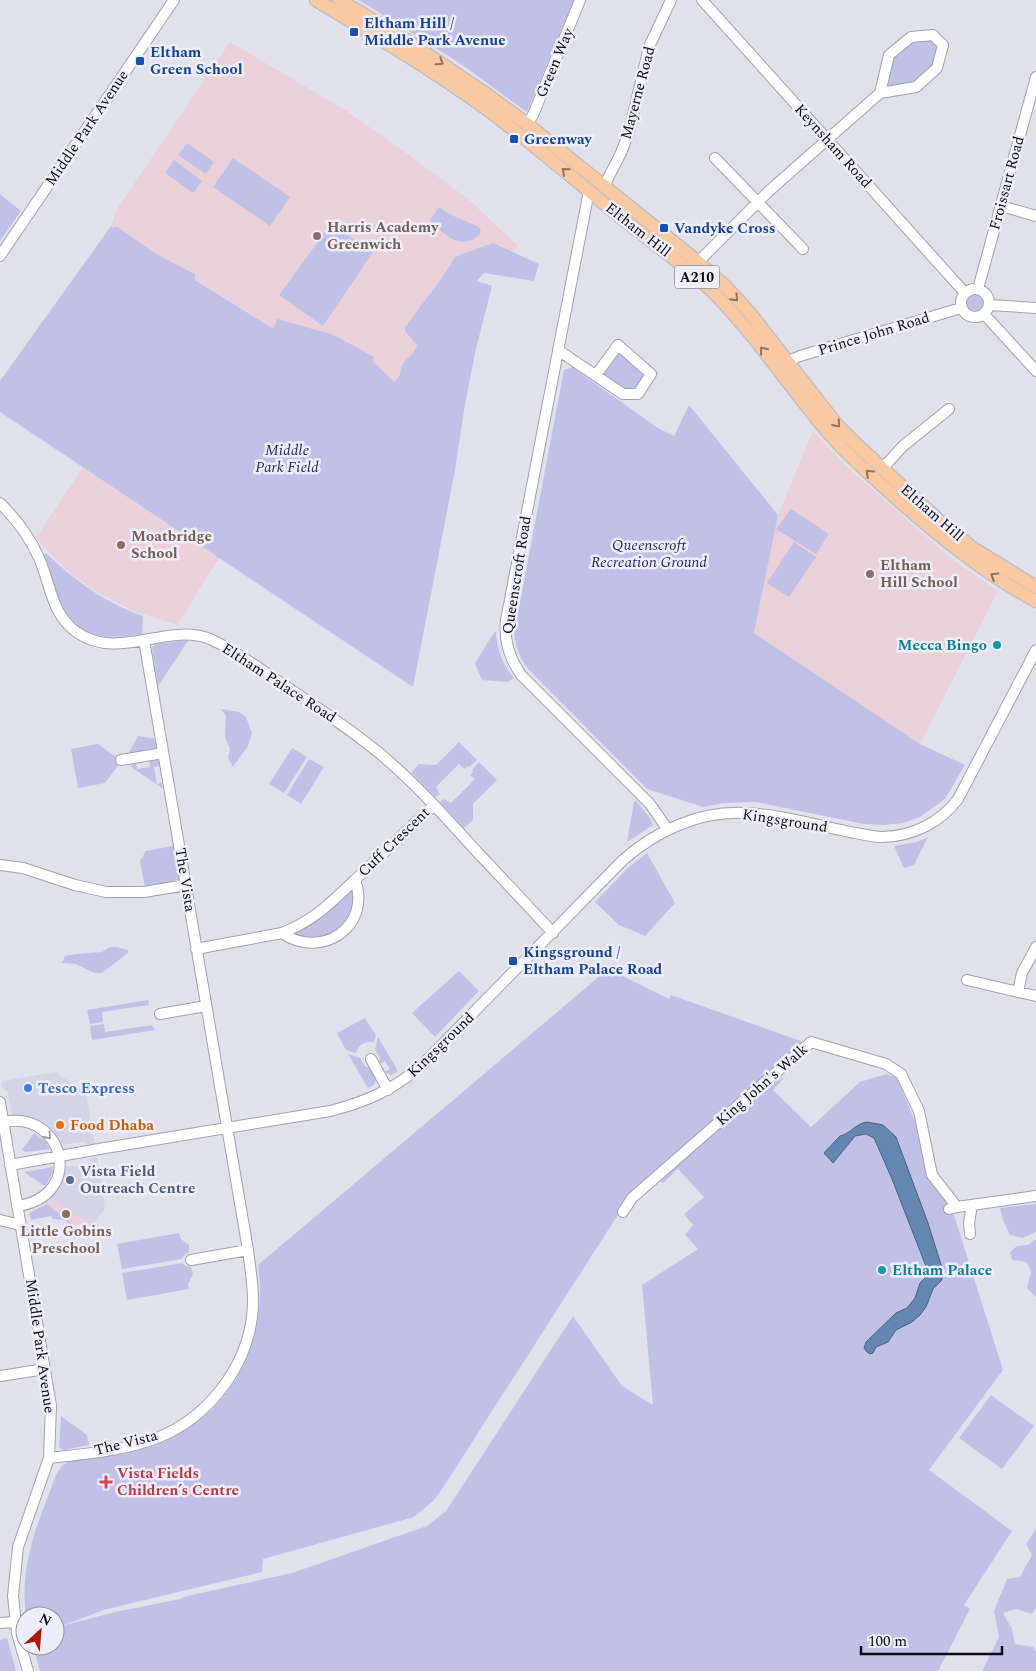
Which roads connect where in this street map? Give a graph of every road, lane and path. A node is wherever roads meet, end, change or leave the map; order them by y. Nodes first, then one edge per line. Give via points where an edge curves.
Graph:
1 (174, 0) edge
2 (316, 0) edge
3 (339, 0) edge
4 (580, 0) edge
5 (671, 0) edge
6 (702, 0) edge
7 (1036, 77) edge
8 (880, 93) junction
9 (1033, 101) edge
10 (527, 124) junction
11 (828, 140) junction
12 (714, 158) dead end
13 (604, 186) junction
14 (589, 191) junction
15 (758, 202) junction
16 (1001, 206) junction
17 (1036, 216) edge
18 (803, 248) dead end
19 (0, 256) edge
20 (698, 262) junction
21 (978, 290) junction
22 (965, 293) junction
23 (961, 308) junction
24 (1036, 308) edge
25 (987, 310) junction
26 (558, 350) junction
27 (788, 361) junction
28 (1036, 371) edge
29 (596, 376) junction
30 (949, 409) dead end
31 (882, 469) junction
32 (0, 503) edge
33 (1036, 587) edge
34 (1036, 601) edge
35 (144, 640) junction
36 (1036, 650) edge
37 (163, 753) junction
38 (121, 760) dead end
39 (434, 804) junction
40 (668, 830) junction
41 (0, 865) edge
42 (355, 880) junction
43 (186, 885) junction
44 (282, 933) junction
45 (553, 933) junction
46 (1036, 947) edge
47 (196, 948) junction
48 (967, 980) dead end
49 (1018, 992) junction
50 (1036, 996) edge
51 (206, 1006) junction
52 (160, 1014) dead end
53 (370, 1059) dead end
54 (388, 1090) junction
55 (0, 1102) edge
56 (4, 1122) junction
57 (227, 1128) junction
58 (59, 1157) junction
59 (10, 1165) junction
60 (1036, 1196) edge
61 (972, 1204) junction
62 (17, 1206) junction
63 (622, 1212) dead end
64 (0, 1220) edge
65 (20, 1225) junction
66 (970, 1234) dead end
67 (248, 1250) junction
68 (191, 1260) dead end
69 (45, 1369) junction
70 (0, 1376) edge
71 (49, 1458) junction
72 (15, 1622) joint
73 (0, 1623) edge
74 (24, 1656) edge
75 (28, 1671) edge

1 - 19 street, Middle Park Avenue
14 -> 2 main road, Eltham Hill / A210 via 467,95
3 -> 10 main road, Eltham Hill / A210 via 451,69
4 - 10 street, Green Way via 537,107
5 - 13 street, Mayerne Road via 649,47 629,132
6 - 11 street, Keynsham Road
7 - 9 street, Froissart Road
8 - 8 street via 889,55 911,37 933,35 943,45 937,68 916,88
8 - 11 street
9 - 16 street, Froissart Road
10 - 13 main road, Eltham Hill / A210
11 - 15 street
11 - 22 street, Keynsham Road
12 - 15 street
13 - 20 main road, Eltham Hill / A210
14 - 26 street, Queenscroft Road
34 -> 14 main road, Eltham Hill / A210 via 961,553 875,479 828,432 740,320 714,293
15 - 18 street
15 - 20 street
16 - 17 street
16 - 21 street, Froissart Road
20 -> 27 main road, Eltham Hill / A210 via 749,312
21 - 22 street
21 - 25 street via 986,295
22 - 23 street
23 - 25 street via 968,317 974,318
23 - 27 street, Prince John Road
24 - 25 street
25 - 28 street
26 - 29 street
26 - 40 street, Queenscroft Road via 506,620 506,644 521,675 650,804
27 -> 31 main road, Eltham Hill / A210 via 837,425
29 - 29 street via 623,394 638,394 651,374 618,345
30 - 31 street via 903,446
31 - 33 main road, Eltham Hill / A210 via 964,541
32 - 35 street, Eltham Palace Road via 32,542 44,569 53,603 68,626 79,634 106,644
35 - 37 street, The Vista
35 - 39 street, Eltham Palace Road via 190,634 218,643 346,726
36 - 40 street, Kingsground via 958,799 950,810 930,824 904,834 881,837 742,812 708,816
37 - 38 street
37 - 43 street, The Vista
39 - 42 street, Cuff Crescent
39 - 45 street, Eltham Palace Road
40 - 45 street, Kingsground via 635,849
41 - 43 street via 24,868 106,892 144,892
42 - 44 street, Cuff Crescent via 308,921
42 - 44 street, Cuff Crescent via 358,889 355,915 340,935 316,944 292,940
43 - 47 street, The Vista
44 - 47 street, Cuff Crescent
45 - 54 street, Kingsground via 422,1065
46 - 49 street via 1022,973
47 - 51 street, The Vista
48 - 49 street
49 - 50 street
51 - 52 street
51 - 57 street, The Vista
53 - 54 street
54 - 57 street, Kingsground via 352,1106
55 - 56 street, Middle Park Avenue
56 -> 58 street via 27,1123 42,1129 52,1140
56 - 59 street, Middle Park Avenue
57 - 58 street, Kingsground
57 - 67 street, The Vista
58 - 59 street, Kingsground
58 - 62 street via 59,1174 51,1190 39,1200
59 - 62 street, Middle Park Avenue
60 - 61 street
61 - 63 street, King John's Walk via 953,1208 932,1175 920,1111 901,1074 886,1064 811,1042 632,1198
61 - 66 street
62 - 65 street, Middle Park Avenue
64 - 65 street
65 - 69 street, Middle Park Avenue
67 - 68 street
67 - 71 street, The Vista via 253,1301 250,1325 238,1363 216,1397 189,1420 157,1438 108,1450
69 - 70 street
69 - 71 street, Middle Park Avenue via 51,1411
71 - 72 street, Middle Park Avenue via 18,1547 13,1596
72 - 73 street
74 - 75 street, Middle Park Avenue

